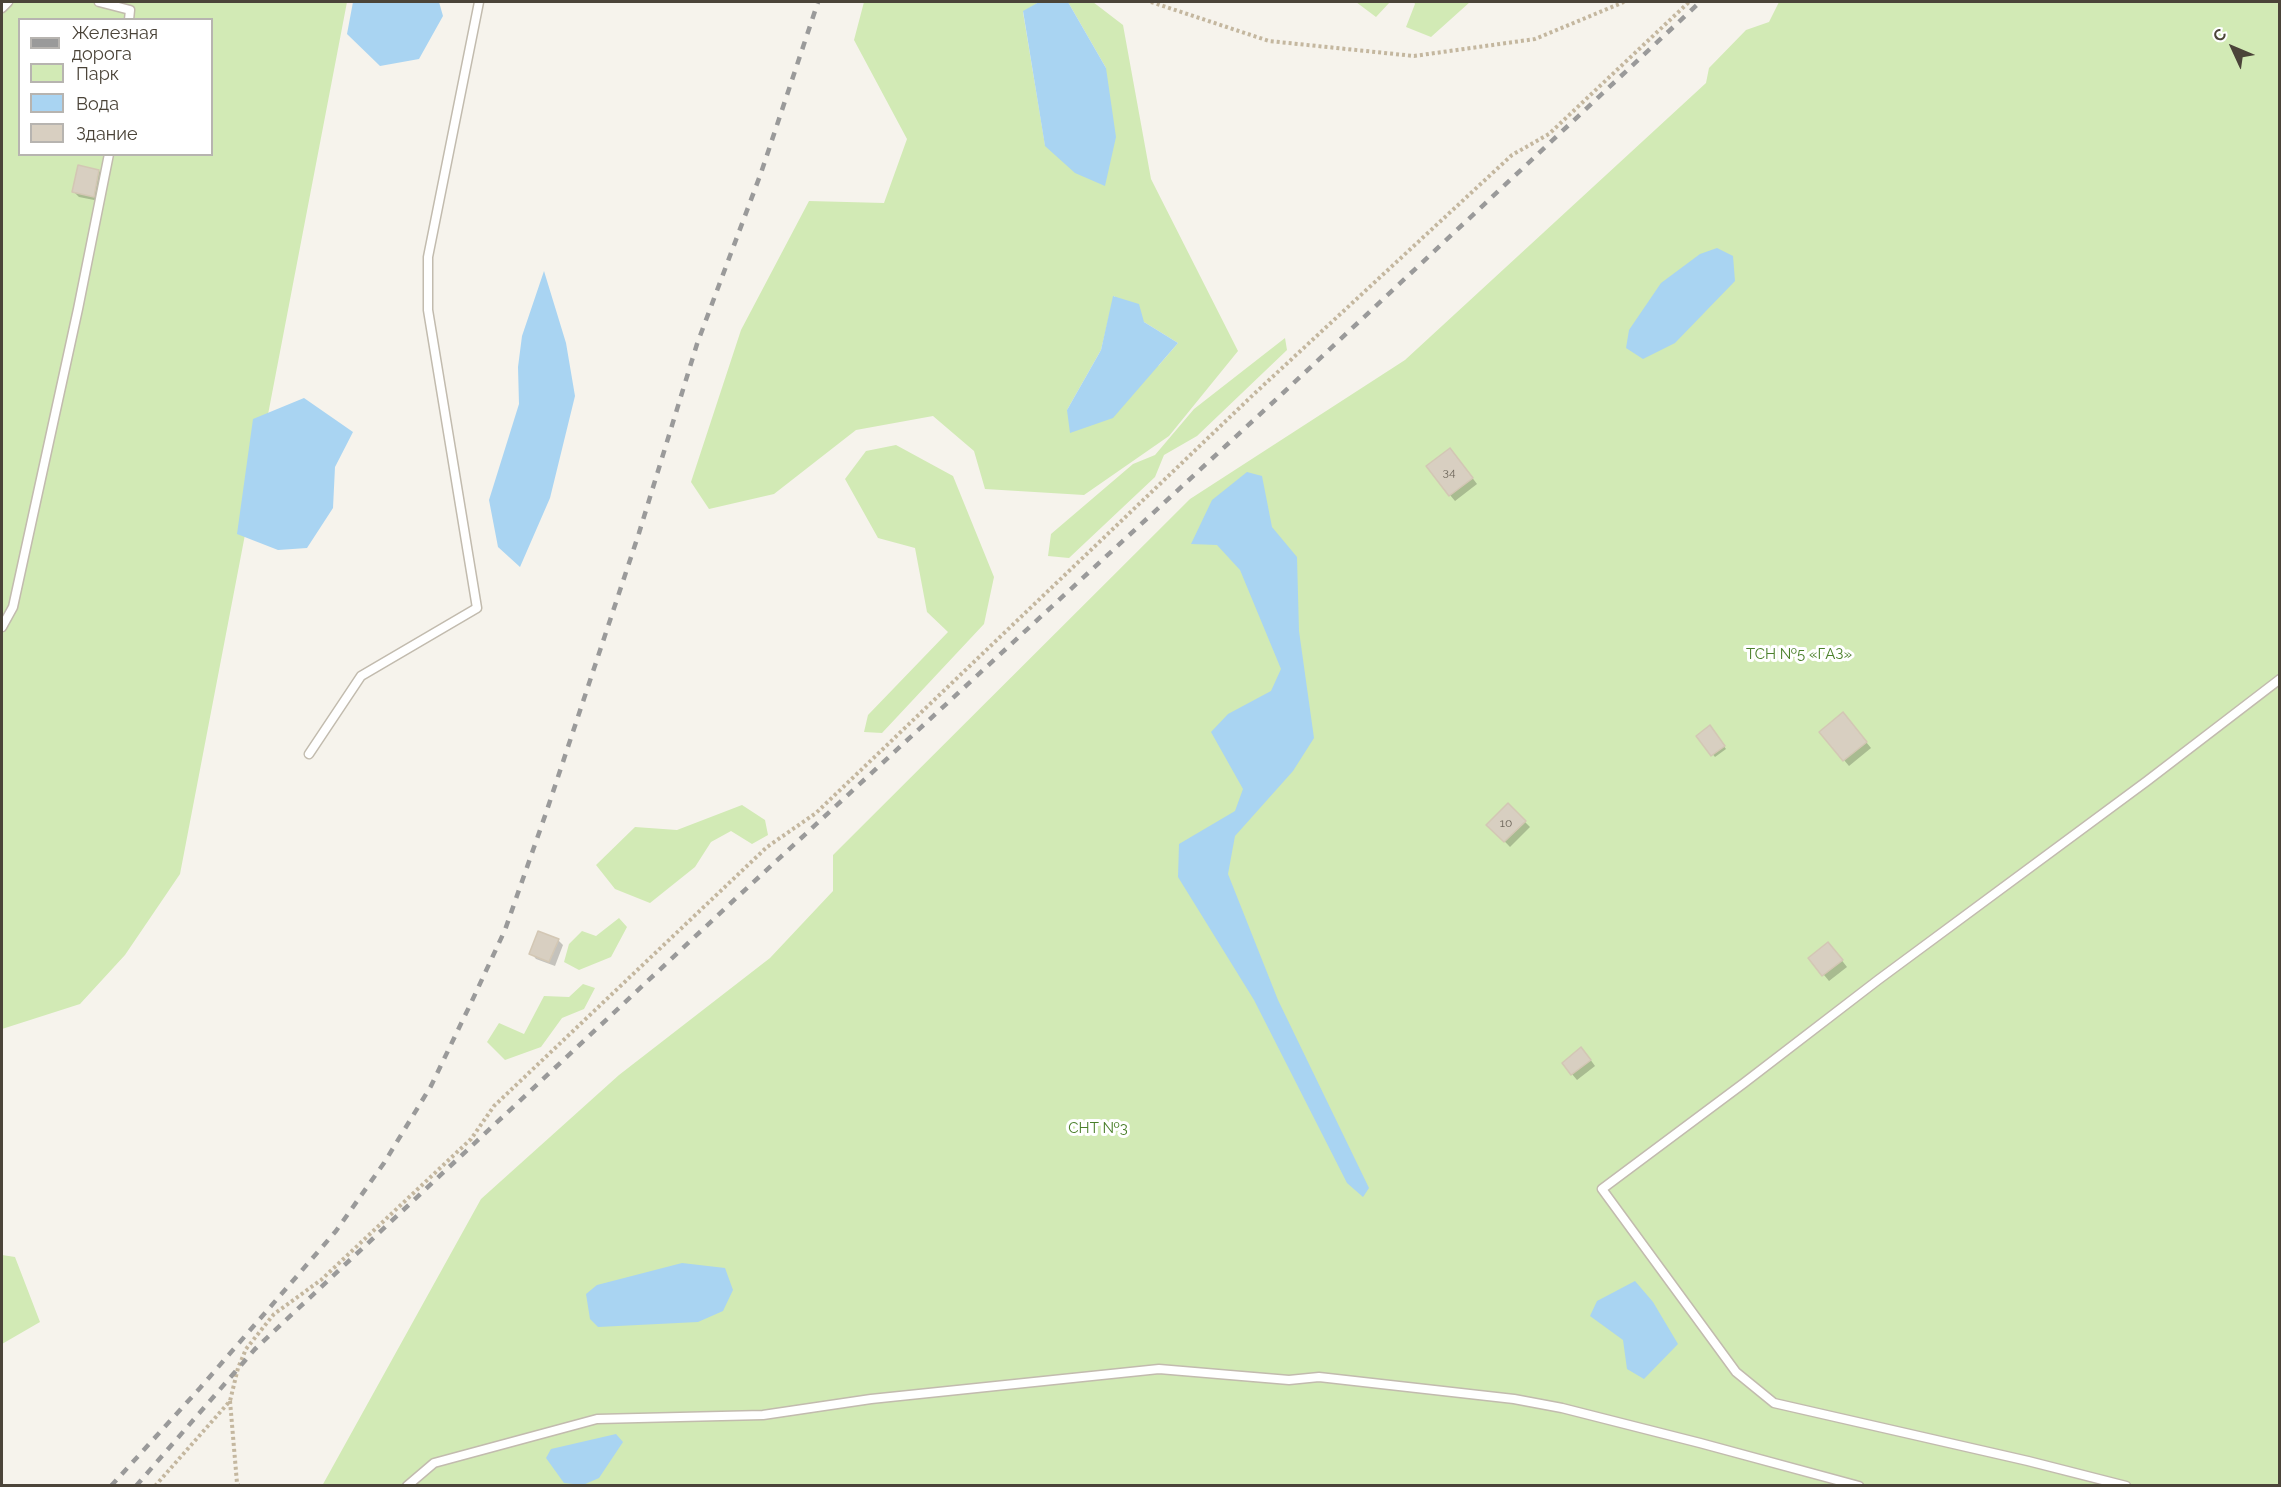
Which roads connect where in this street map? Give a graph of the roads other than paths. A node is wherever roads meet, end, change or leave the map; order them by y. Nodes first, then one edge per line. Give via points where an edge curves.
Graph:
1 (8, 2) edge
2 (99, 2) edge
3 (479, 2) edge
4 (2, 8) edge
5 (129, 18) edge
6 (109, 156) edge
7 (2, 627) edge
8 (2280, 679) edge
9 (309, 754) dead end
10 (407, 1485) edge
11 (1859, 1485) edge
12 (2126, 1485) edge

1 - 4 lane
2 - 5 lane via 130,10
3 - 9 lane via 428,257 428,310 477,608 361,676
6 - 7 lane via 13,607
8 - 12 lane via 1602,1189 1736,1372 1774,1403
10 - 11 lane via 434,1463 597,1419 763,1415 871,1399 1159,1369 1289,1380 1319,1377 1514,1399

